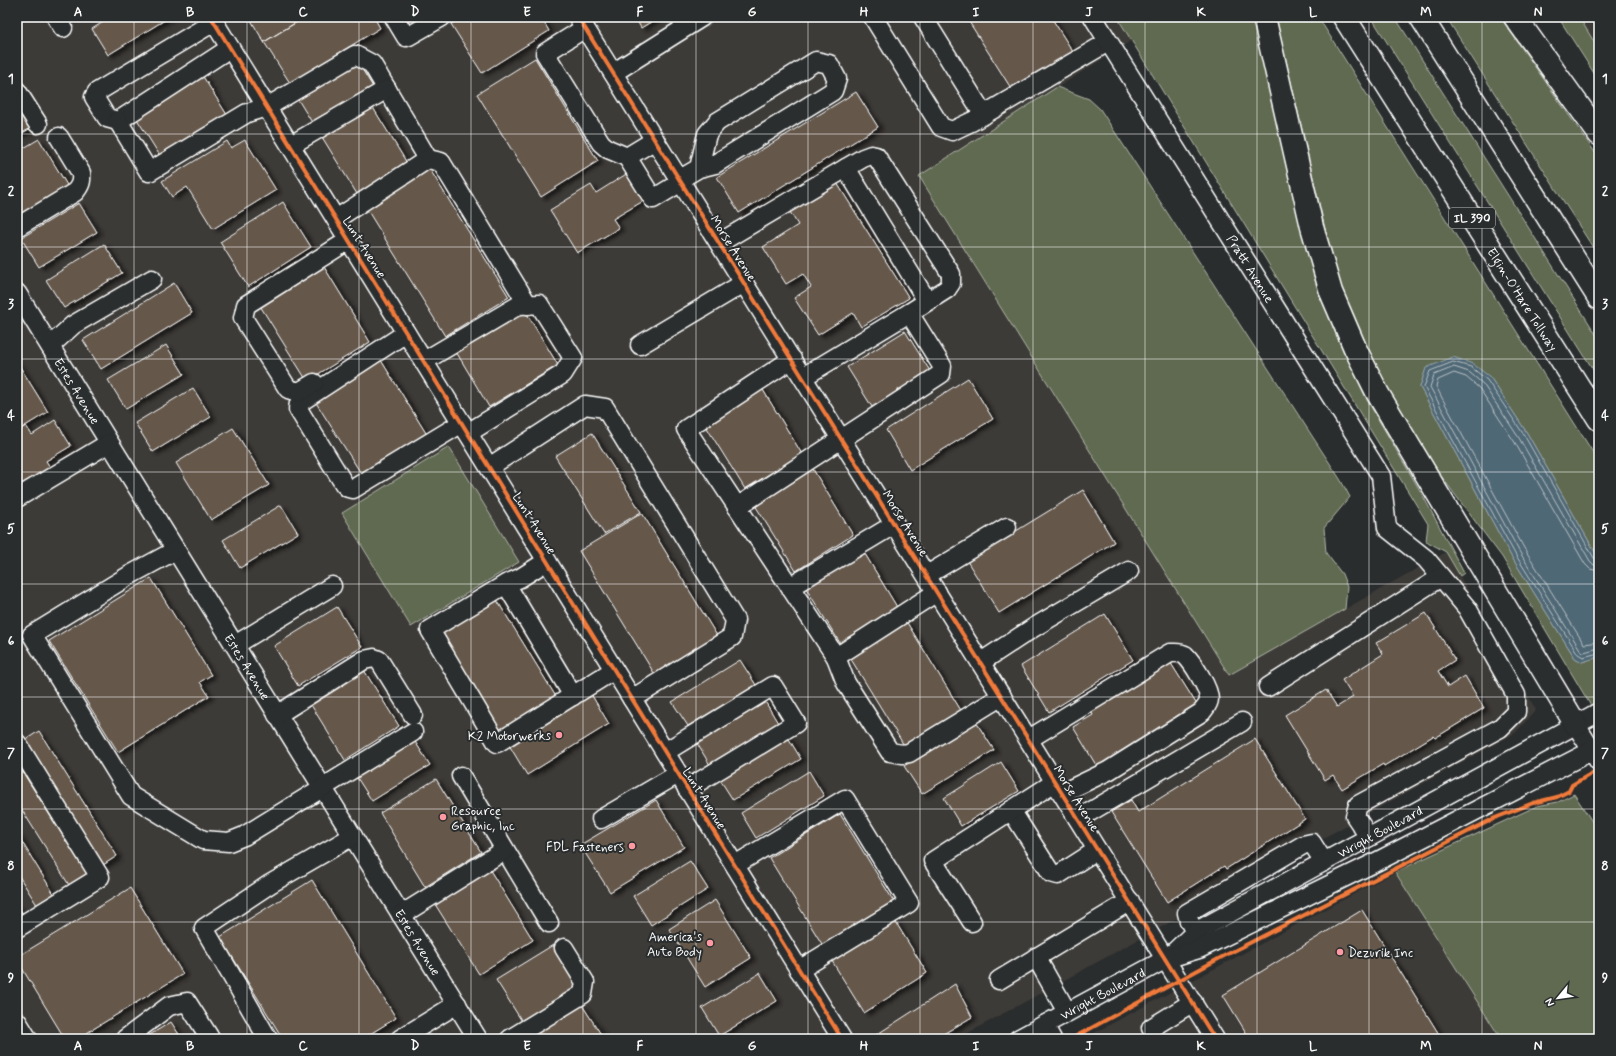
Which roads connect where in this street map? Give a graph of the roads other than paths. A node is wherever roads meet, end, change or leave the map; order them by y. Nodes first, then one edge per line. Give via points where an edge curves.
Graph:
1 (394, 17) edge
2 (442, 17) edge
3 (702, 17) edge
4 (873, 17) edge
5 (923, 17) edge
6 (1093, 17) edge
7 (1264, 17) edge
8 (1344, 17) edge
9 (1421, 17) edge
10 (1515, 17) edge
11 (213, 19) edge
12 (582, 22) edge
13 (1108, 42) junction
14 (230, 48) junction
15 (613, 73) junction
16 (387, 89) junction
17 (17, 91) edge
18 (267, 107) junction
19 (984, 115) junction
20 (118, 120) junction
21 (38, 124) dead end
22 (1599, 134) edge
23 (59, 137) dead end
24 (655, 140) junction
25 (291, 145) junction
26 (627, 157) junction
27 (428, 159) junction
28 (699, 168) junction
29 (846, 168) junction
30 (680, 181) junction
31 (336, 219) junction
32 (17, 227) edge
33 (349, 240) junction
34 (719, 243) junction
35 (152, 279) dead end
36 (744, 283) junction
37 (1599, 298) edge
38 (927, 301) junction
39 (528, 305) junction
40 (20, 306) edge
41 (909, 313) junction
42 (405, 330) junction
43 (640, 345) dead end
44 (50, 346) junction
45 (792, 359) junction
46 (424, 361) junction
47 (803, 377) junction
48 (1599, 420) edge
49 (465, 428) junction
50 (841, 439) junction
51 (110, 443) junction
52 (489, 467) junction
53 (17, 498) edge
54 (738, 507) junction
55 (895, 524) junction
56 (1007, 527) dead end
57 (176, 550) junction
58 (546, 561) junction
59 (1129, 571) dead end
60 (927, 575) junction
61 (1441, 577) junction
62 (506, 584) junction
63 (332, 586) dead end
64 (790, 587) junction
65 (937, 592) junction
66 (234, 645) junction
67 (836, 657) junction
68 (981, 662) junction
69 (614, 670) junction
70 (1268, 687) dead end
71 (573, 696) junction
72 (1002, 696) junction
73 (632, 699) junction
74 (1599, 712) edge
75 (278, 714) junction
76 (413, 715) dead end
77 (1242, 722) dead end
78 (1576, 724) junction
79 (413, 732) dead end
80 (1029, 739) junction
81 (17, 743) edge
82 (665, 752) junction
83 (1597, 753) edge
84 (678, 774) junction
85 (461, 776) dead end
86 (1059, 787) junction
87 (324, 789) junction
88 (688, 789) junction
89 (1011, 810) junction
90 (601, 819) dead end
91 (1078, 819) junction
92 (353, 836) junction
93 (1369, 837) junction
94 (505, 850) junction
95 (1098, 850) junction
96 (1324, 862) junction
97 (735, 865) junction
98 (1130, 901) junction
99 (402, 915) junction
100 (972, 922) dead end
101 (549, 923) dead end
102 (17, 928) edge
103 (1199, 940) junction
104 (564, 948) dead end
105 (1036, 958) junction
106 (1166, 959) junction
107 (799, 970) junction
108 (999, 980) dead end
109 (1193, 1002) junction
110 (457, 1004) junction
111 (1068, 1012) junction
112 (17, 1021) edge
113 (1151, 1028) dead end
114 (1048, 1032) edge
115 (210, 1038) dead end
116 (28, 1039) edge
117 (125, 1039) edge
118 (268, 1039) edge
119 (400, 1039) edge
120 (478, 1039) edge
121 (510, 1039) edge
122 (842, 1039) edge
123 (1018, 1039) edge
124 (1215, 1039) edge

1 - 2 street via 406,37
3 - 15 street
4 - 19 street via 941,127 952,131
5 - 19 street
6 - 13 street, Pratt Avenue
7 - 78 highway via 1312,227 1331,292 1355,348 1378,394
8 - 48 highway, Elgin-O'Hare Tollway / IL 390
9 - 37 highway
10 - 22 highway
11 - 14 street, Lunt Avenue
11 - 20 street via 97,92 94,98 107,118
12 - 15 street, Morse Avenue
12 - 26 street via 545,53 601,143
13 - 19 street
13 - 61 street, Pratt Avenue via 1381,476 1387,528 1426,559
14 - 18 street, Lunt Avenue
14 - 20 street
15 - 24 street, Morse Avenue
16 - 18 street via 372,64 355,55
16 - 25 street
16 - 27 street
17 - 21 street
18 - 20 street via 247,113 149,172
18 - 25 street, Lunt Avenue
23 - 32 street via 81,173 79,187 75,192
24 - 26 street
24 - 30 street, Morse Avenue
25 - 31 street, Lunt Avenue
26 - 30 street via 653,199
27 - 31 street
27 - 39 street via 441,162
28 - 28 street via 716,164 833,91 838,79 829,64 816,61 717,122 707,134
28 - 30 street
29 - 34 street
29 - 38 street
29 - 38 street via 863,158 876,156 951,274 951,283 947,289
30 - 34 street, Morse Avenue
31 - 33 street, Lunt Avenue
33 - 42 street, Lunt Avenue
33 - 42 street via 246,305 243,318 288,389 299,392
34 - 36 street, Morse Avenue
35 - 44 street via 74,325
36 - 43 street
36 - 45 street, Morse Avenue
38 - 41 street
39 - 46 street via 519,305
39 - 49 street via 539,304 573,358 563,374
40 - 44 street, Estes Avenue
41 - 47 street
41 - 50 street via 942,366 942,372
42 - 46 street, Lunt Avenue
42 - 49 street via 299,403 298,410 344,484 353,489
44 - 51 street, Estes Avenue
45 - 47 street, Morse Avenue
45 - 54 street via 686,429
46 - 49 street, Lunt Avenue
47 - 50 street, Morse Avenue
49 - 52 street, Lunt Avenue
50 - 54 street
50 - 55 street, Morse Avenue
51 - 53 street
51 - 57 street, Estes Avenue
52 - 58 street, Lunt Avenue
52 - 73 street via 585,405 605,408 735,620 732,637
54 - 64 street
55 - 60 street, Morse Avenue
55 - 64 street
56 - 60 street
57 - 66 street, Estes Avenue
57 - 87 street via 32,635 92,736 131,796 203,840 229,842 244,836
58 - 62 street
58 - 69 street, Lunt Avenue
59 - 68 street
60 - 65 street, Morse Avenue
61 - 70 street
61 - 93 street via 1467,608 1516,695 1516,712 1500,728 1358,805 1355,816
62 - 71 street
62 - 71 street via 430,630 497,743
63 - 66 street
64 - 67 street
65 - 67 street
65 - 68 street, Morse Avenue
66 - 75 street, Estes Avenue
67 - 72 street via 846,683 890,752 910,753
68 - 72 street, Morse Avenue
69 - 71 street
69 - 73 street, Lunt Avenue
72 - 80 street, Morse Avenue
73 - 82 street, Lunt Avenue
74 - 78 street, Wright Boulevard
75 - 76 street via 364,660 374,658 379,660
75 - 87 street, Estes Avenue
77 - 91 street
78 - 83 street
78 - 93 street, Wright Boulevard
79 - 87 street
80 - 86 street, Morse Avenue
80 - 86 street via 1170,653 1178,652 1184,655 1206,686 1209,698 1202,712 1108,771
81 - 102 street via 100,877
82 - 84 street, Lunt Avenue
82 - 88 street via 773,686 781,698 796,723
83 - 103 street, Wright Boulevard via 1378,861
84 - 88 street, Lunt Avenue
84 - 90 street
85 - 94 street
86 - 89 street
86 - 91 street, Morse Avenue
87 - 92 street, Estes Avenue
88 - 97 street, Lunt Avenue
89 - 95 street via 1051,872 1058,875
89 - 100 street via 933,861
91 - 95 street, Morse Avenue
92 - 99 street, Estes Avenue
92 - 118 street via 270,884 204,928
93 - 96 street, Wright Boulevard
94 - 99 street
94 - 101 street
95 - 98 street, Morse Avenue
96 - 103 street, Wright Boulevard
96 - 103 street via 1312,843 1304,845 1187,913
97 - 107 street, Lunt Avenue
97 - 107 street via 845,800 849,806 908,903
98 - 105 street
98 - 106 street, Morse Avenue
99 - 110 street, Estes Avenue
103 - 106 street, Wright Boulevard
104 - 121 street via 585,982 583,994
105 - 108 street
105 - 111 street
106 - 109 street, Morse Avenue
106 - 111 street, Wright Boulevard
107 - 122 street, Lunt Avenue
109 - 113 street
109 - 124 street, Morse Avenue
110 - 119 street
110 - 120 street, Estes Avenue
111 - 114 street, Wright Boulevard
112 - 116 street
114 - 123 street, Wright Boulevard
115 - 117 street via 187,1002 170,1006

